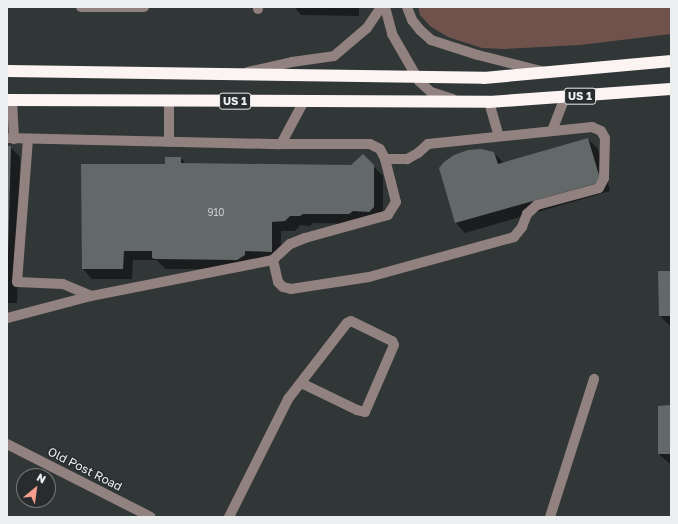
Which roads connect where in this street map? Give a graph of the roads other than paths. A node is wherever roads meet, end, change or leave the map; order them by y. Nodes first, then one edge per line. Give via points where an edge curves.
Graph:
1 (81, 7) edge
2 (144, 7) edge
3 (381, 7) edge
4 (385, 7) edge
5 (407, 7) edge
6 (671, 61) edge
7 (7, 71) edge
8 (545, 72) junction
9 (237, 74) junction
10 (416, 77) junction
11 (671, 90) edge
12 (565, 96) junction
13 (9, 100) edge
14 (169, 101) junction
15 (304, 101) junction
16 (463, 102) junction
17 (489, 102) junction
18 (552, 131) junction
19 (499, 136) junction
20 (11, 138) edge
21 (28, 139) junction
22 (169, 142) junction
23 (281, 144) junction
24 (385, 159) junction
25 (273, 260) junction
26 (91, 296) junction
27 (7, 318) edge
28 (594, 379) dead end
29 (301, 383) junction
30 (7, 444) edge
31 (151, 517) edge
32 (229, 517) edge
33 (550, 517) edge

1 - 2 street
3 - 9 street via 367,28 334,56
4 - 10 street via 392,34
5 - 8 street via 412,20 431,40
6 - 8 highway, US 1
7 - 9 highway, US 1
8 - 10 highway, US 1 via 484,78
9 - 10 highway, US 1
10 - 16 street via 431,92
11 - 12 highway, US 1
12 - 17 highway, US 1
12 - 18 street
13 - 14 highway, US 1
13 - 20 street
14 - 15 highway, US 1
14 - 22 street
15 - 16 highway, US 1
15 - 23 street
16 - 17 highway, US 1
17 - 19 street
18 - 19 street
18 - 25 street via 592,127 601,131 605,138 603,184 599,188 537,205 527,214 522,227 514,237 369,277 290,289 278,282
19 - 24 street via 428,144 407,158
20 - 21 street
21 - 22 street
21 - 26 street via 17,282 63,284
22 - 23 street
23 - 24 street via 370,144 380,149
24 - 25 street via 396,202 388,215 305,238 290,244
25 - 26 street
26 - 27 street
28 - 33 street
29 - 29 street via 365,412 394,345 392,341 351,321
29 - 32 street via 288,399
30 - 31 street, Old Post Road

